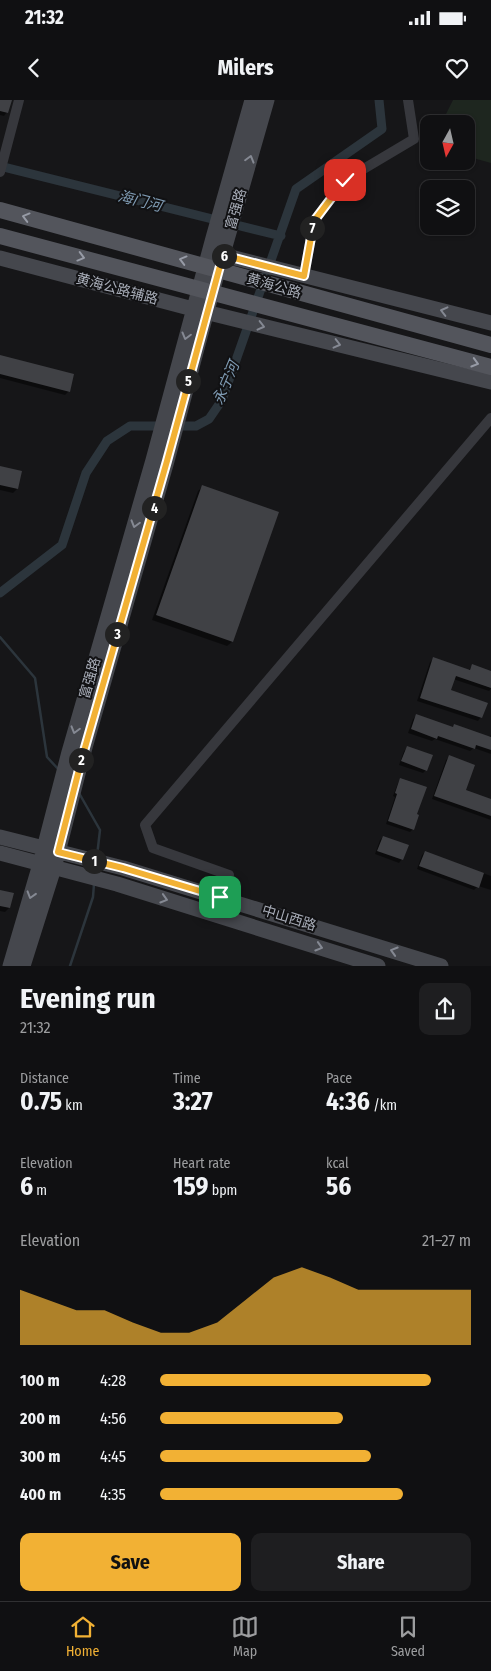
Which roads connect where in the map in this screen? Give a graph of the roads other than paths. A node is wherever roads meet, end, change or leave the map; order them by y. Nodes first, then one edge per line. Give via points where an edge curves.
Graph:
1 (19, 100) edge
2 (252, 100) edge
3 (267, 100) edge
4 (408, 100) edge
5 (0, 172) edge
6 (230, 204) junction
7 (0, 210) edge
8 (0, 236) edge
9 (217, 254) junction
10 (0, 258) edge
11 (249, 270) junction
12 (304, 276) junction
13 (206, 290) junction
14 (200, 311) junction
15 (491, 323) edge
16 (491, 345) edge
17 (491, 367) edge
18 (491, 382) edge
19 (491, 418) edge
20 (0, 837) edge
21 (51, 850) junction
22 (0, 854) edge
23 (47, 866) junction
24 (220, 897) junction
25 (10, 966) edge
26 (23, 966) edge
27 (378, 966) edge
28 (441, 966) edge

1 - 5 street
2 - 6 main road, 富强路
6 -> 3 main road, 富强路
4 - 12 street via 414,139 345,180 314,221
6 - 9 main road, 富强路
9 -> 7 main road, 黄海公路
8 -> 13 main road, 黄海公路
9 - 11 main road, 黄海公路
9 - 13 main road, 富强路
10 - 14 main road, 黄海公路辅路
11 - 12 main road
11 - 16 main road, 黄海公路 via 301,293
15 -> 12 main road
13 - 14 main road, 富强路
13 -> 17 main road, 黄海公路
14 -> 18 main road, 黄海公路辅路
14 - 21 main road, 富强路
19 - 24 street via 145,825 153,848 229,875
20 - 21 main road, 中山西路
21 - 23 main road
21 - 24 main road, 中山西路
22 - 23 main road, 中山西路
23 -> 25 main road
23 - 26 main road
23 -> 27 main road, 中山西路 via 117,884
28 -> 24 main road, 中山西路

